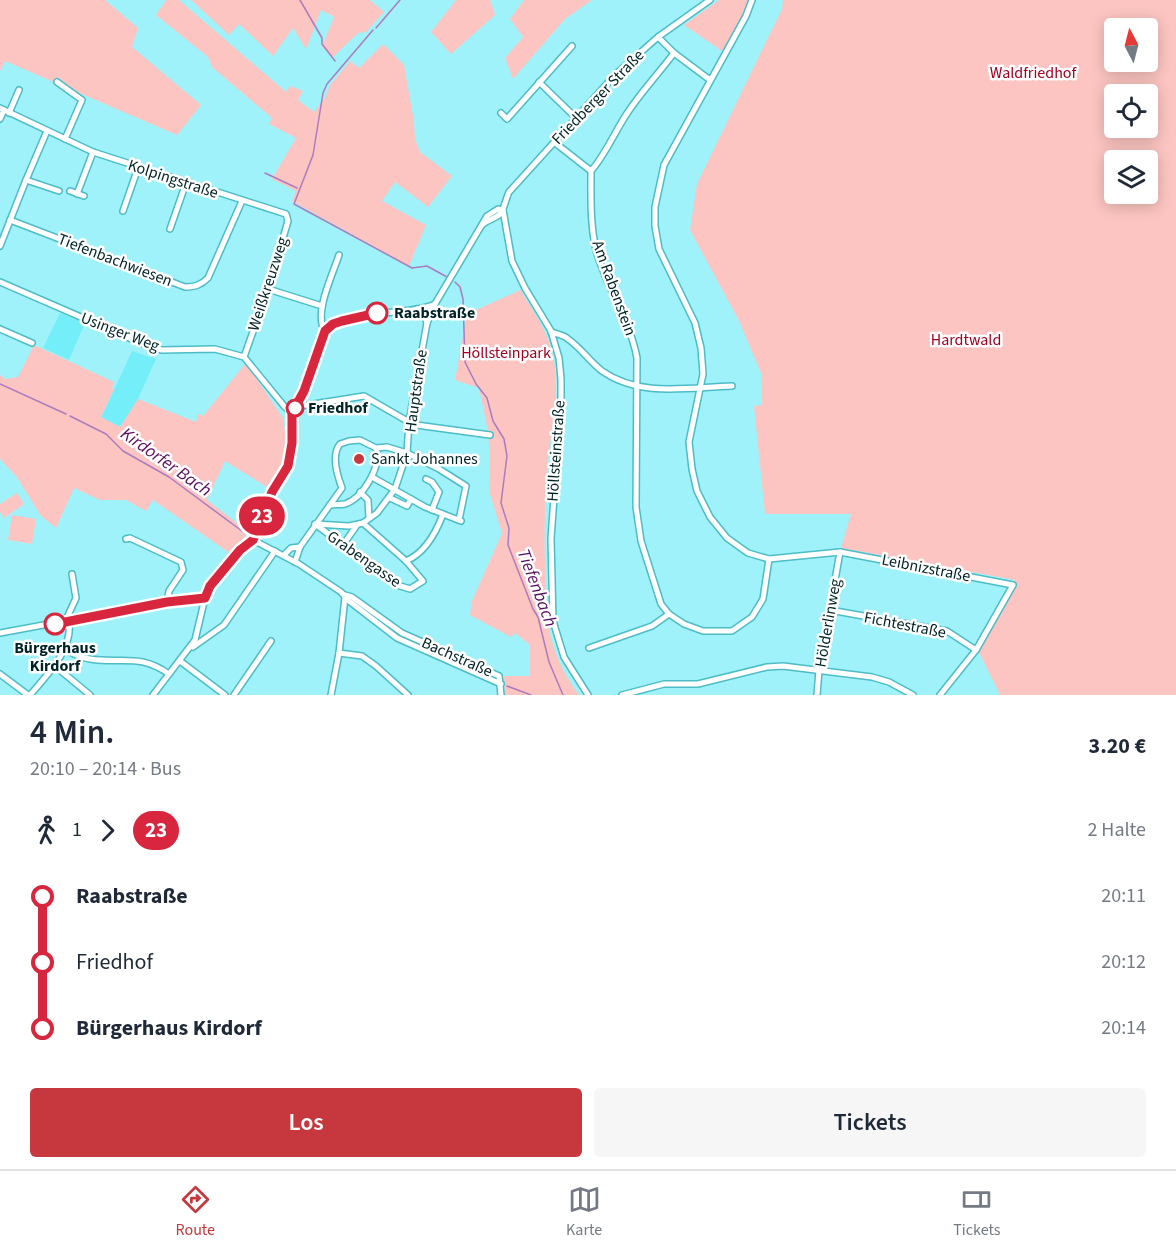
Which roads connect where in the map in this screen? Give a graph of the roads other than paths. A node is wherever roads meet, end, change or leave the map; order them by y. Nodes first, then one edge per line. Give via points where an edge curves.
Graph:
1 (710, 0) edge
2 (752, 0) edge
3 (658, 38) junction
4 (572, 46) dead end
5 (674, 53) junction
6 (710, 80) junction
7 (57, 82) dead end
8 (539, 82) junction
9 (19, 90) dead end
10 (4, 110) edge
11 (501, 113) dead end
12 (576, 118) junction
13 (0, 119) edge
14 (47, 131) junction
15 (65, 139) junction
16 (554, 142) junction
17 (93, 152) junction
18 (138, 168) junction
19 (591, 171) junction
20 (26, 180) junction
21 (186, 183) junction
22 (59, 191) dead end
23 (70, 191) dead end
24 (76, 194) junction
25 (84, 196) dead end
26 (242, 201) junction
27 (503, 210) junction
28 (123, 211) dead end
29 (284, 212) joint
30 (10, 220) junction
31 (170, 229) dead end
32 (0, 246) edge
33 (339, 255) dead end
34 (0, 282) edge
35 (268, 290) junction
36 (435, 304) junction
37 (322, 306) junction
38 (417, 309) junction
39 (427, 323) junction
40 (0, 329) edge
41 (325, 331) junction
42 (551, 331) junction
43 (32, 343) dead end
44 (244, 357) junction
45 (636, 386) junction
46 (732, 386) dead end
47 (701, 387) junction
48 (293, 410) junction
49 (409, 423) junction
50 (490, 435) dead end
51 (376, 448) junction
52 (407, 453) junction
53 (372, 477) junction
54 (426, 479) dead end
55 (396, 489) junction
56 (360, 492) junction
57 (390, 498) junction
58 (411, 499) junction
59 (330, 505) junction
60 (432, 510) junction
61 (443, 514) junction
62 (369, 518) junction
63 (315, 524) junction
64 (360, 524) junction
65 (126, 539) dead end
66 (253, 540) junction
67 (344, 545) junction
68 (300, 547) junction
69 (275, 551) junction
70 (840, 552) junction
71 (284, 555) junction
72 (770, 559) junction
73 (406, 561) junction
74 (295, 562) junction
75 (72, 573) dead end
76 (345, 595) junction
77 (205, 598) junction
78 (167, 602) junction
79 (830, 610) junction
80 (669, 614) junction
81 (67, 622) junction
82 (0, 633) edge
83 (271, 641) dead end
84 (589, 648) dead end
85 (63, 650) junction
86 (190, 650) junction
87 (976, 650) junction
88 (339, 653) junction
89 (180, 661) junction
90 (55, 666) junction
91 (819, 669) junction
92 (0, 674) edge
93 (169, 674) junction
94 (29, 695) edge
95 (90, 695) edge
96 (153, 695) edge
97 (225, 695) edge
98 (234, 695) edge
99 (331, 695) edge
100 (408, 695) edge
101 (501, 695) edge
102 (588, 695) edge
103 (622, 695) edge
104 (817, 695) edge
105 (913, 695) edge
106 (940, 695) edge

1 - 3 street, Friedberger Straße
2 - 6 street
3 - 5 street
3 - 12 street, Friedberger Straße via 615,75
4 - 8 street
5 - 6 street
5 - 19 street via 629,110
6 - 47 street via 664,165 655,207 659,249 699,340
7 - 15 street via 82,100
8 - 11 street via 507,119
8 - 12 street
9 - 10 street
10 - 13 street
10 - 14 street, Kolpingstraße
12 - 16 street, Friedberger Straße
14 - 15 street, Kolpingstraße
14 - 20 street
15 - 17 street, Kolpingstraße
16 - 19 street
16 - 27 street, Friedberger Straße via 509,192
17 - 18 street, Kolpingstraße
17 - 24 street
18 - 21 street, Kolpingstraße
18 - 28 street
19 - 45 street, Am Rabenstein via 597,250 633,339
20 - 22 street
20 - 30 street
21 - 26 street, Kolpingstraße
21 - 31 street
23 - 24 street
24 - 25 street
26 - 29 street, Kolpingstraße
26 - 30 street, Tiefenbachwiesen via 208,278 191,287
27 - 36 street, Friedberger Straße via 482,225
27 - 42 street, Höllsteinstraße via 512,261
29 - 35 street, Weißkreuzweg via 288,221
30 - 32 street
33 - 37 street
34 - 44 street, Usinger Weg via 150,347 215,349
35 - 37 street
35 - 44 street, Weißkreuzweg
36 - 38 street
36 - 39 street, Hauptstraße
37 - 41 street via 321,325
38 - 39 street via 424,313
38 - 41 street via 342,321
39 - 49 street, Hauptstraße
40 - 43 street
41 - 48 street via 304,391
42 - 45 street via 568,338 602,371
42 - 102 street, Höllsteinstraße via 561,379 550,538 553,621 564,657
44 - 48 street via 284,406
45 - 47 street via 669,390
45 - 80 street, Am Rabenstein via 636,507 652,580
46 - 47 street
47 - 72 street via 689,442 697,491 728,538 748,553
48 - 49 street via 364,396
48 - 66 street via 288,466 272,492
49 - 50 street
49 - 52 street, Hauptstraße
51 - 52 street
51 - 53 street
51 - 59 street via 360,440 338,446 335,455 342,488
52 - 55 street, Hauptstraße
52 - 61 street via 466,486 460,520
53 - 55 street
53 - 56 street
54 - 60 street via 439,492
55 - 57 street, Hauptstraße
55 - 58 street
56 - 59 street via 346,503
56 - 62 street via 368,500
57 - 58 street via 407,506
57 - 62 street, Hauptstraße
58 - 60 street
59 - 63 street
60 - 61 street
61 - 73 street via 418,556
62 - 64 street, Hauptstraße
63 - 64 street
63 - 67 street, Grabengasse
63 - 68 street
64 - 67 street, Hauptstraße
64 - 73 street
65 - 78 street via 181,562 183,570 169,591
66 - 69 street, Bachstraße
66 - 77 street via 210,586
67 - 73 street, Grabengasse via 397,585 410,589 423,581
68 - 71 street via 291,548
68 - 74 street
69 - 71 street, Bachstraße
69 - 86 street via 224,625
70 - 72 street, Leibnizstraße
70 - 79 street, Hölderlinweg
70 - 87 street, Leibnizstraße via 1013,585
71 - 74 street, Bachstraße
72 - 80 street via 763,599 746,622 732,631 703,631
74 - 76 street, Bachstraße
75 - 81 street via 76,598
76 - 88 street
76 - 101 street, Bachstraße via 397,638 501,684
77 - 78 street
77 - 86 street
78 - 81 street
79 - 87 street, Fichtestraße via 947,630
79 - 91 street, Hölderlinweg
80 - 84 street via 652,626
81 - 82 street
81 - 85 street via 70,632
83 - 98 street
85 - 90 street
85 - 93 street via 89,659 137,659
86 - 89 street
87 - 106 street
88 - 99 street
88 - 100 street via 362,656
89 - 93 street
89 - 97 street
90 - 94 street
90 - 95 street
91 - 103 street via 767,667 698,684 664,684
91 - 104 street, Hölderlinweg
91 - 105 street via 872,677
92 - 94 street
93 - 96 street

